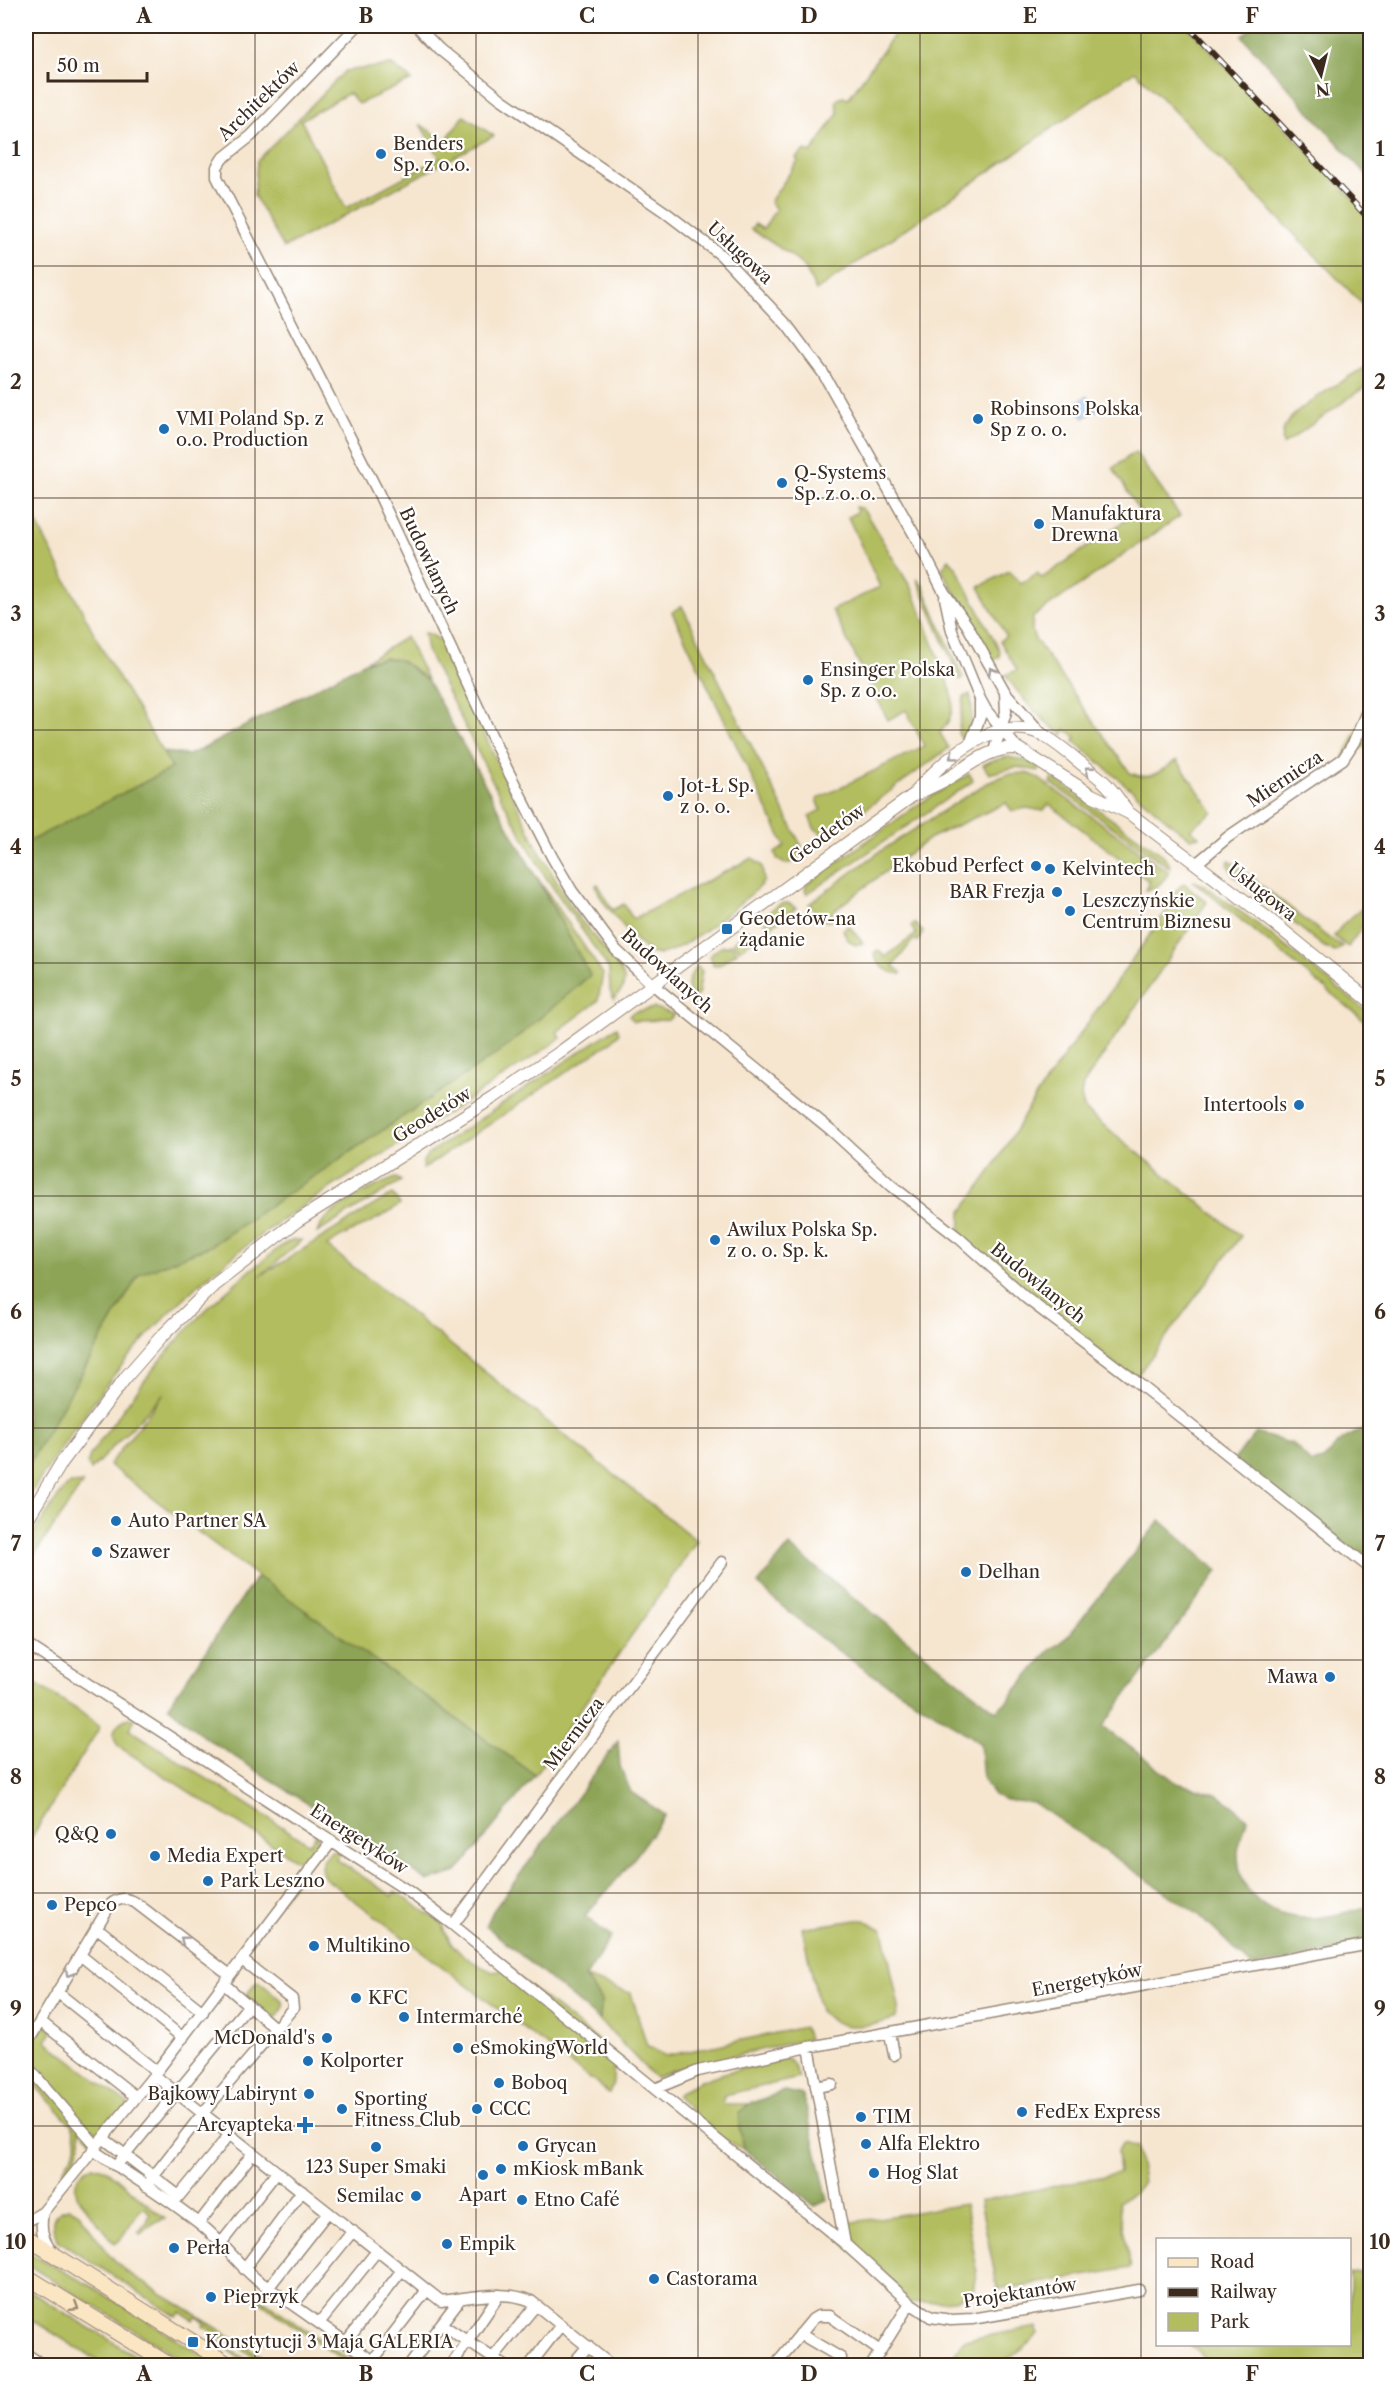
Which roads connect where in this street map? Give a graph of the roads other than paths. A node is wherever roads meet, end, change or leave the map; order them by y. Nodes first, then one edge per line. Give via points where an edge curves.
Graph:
1 (357, 26) edge
2 (417, 26) edge
3 (217, 177) joint
4 (944, 592) junction
5 (1005, 692) junction
6 (980, 699) junction
7 (1371, 704) edge
8 (1002, 730) junction
9 (1041, 733) junction
10 (970, 744) junction
11 (1017, 748) junction
12 (994, 751) junction
13 (912, 796) junction
14 (1129, 813) junction
15 (1196, 864) junction
16 (652, 984) junction
17 (1371, 1001) edge
18 (26, 1521) edge
19 (722, 1562) dead end
20 (1371, 1568) edge
21 (26, 1644) edge
22 (332, 1841) junction
23 (453, 1925) junction
24 (96, 1927) junction
25 (1371, 1944) edge
26 (80, 1955) junction
27 (242, 1960) junction
28 (227, 1980) junction
29 (57, 1992) junction
30 (249, 2005) junction
31 (202, 2012) junction
32 (40, 2021) junction
33 (276, 2029) junction
34 (890, 2033) junction
35 (183, 2038) junction
36 (26, 2044) edge
37 (809, 2047) junction
38 (894, 2055) dead end
39 (26, 2065) edge
40 (155, 2073) junction
41 (831, 2084) dead end
42 (816, 2087) junction
43 (655, 2089) junction
44 (177, 2094) junction
45 (136, 2097) junction
46 (203, 2113) junction
47 (230, 2134) junction
48 (97, 2144) junction
49 (253, 2153) junction
50 (126, 2156) junction
51 (116, 2166) junction
52 (277, 2172) junction
53 (153, 2176) junction
54 (146, 2186) junction
55 (302, 2192) junction
56 (176, 2200) junction
57 (43, 2212) junction
58 (328, 2212) junction
59 (26, 2222) edge
60 (199, 2223) junction
61 (353, 2231) junction
62 (26, 2237) edge
63 (222, 2242) junction
64 (845, 2244) junction
65 (377, 2251) junction
66 (57, 2257) junction
67 (244, 2269) junction
68 (402, 2270) junction
69 (26, 2276) edge
70 (268, 2288) junction
71 (427, 2290) junction
72 (1139, 2290) dead end
73 (499, 2295) junction
74 (460, 2299) junction
75 (910, 2303) junction
76 (293, 2305) junction
77 (536, 2305) junction
78 (319, 2323) junction
79 (441, 2324) junction
80 (561, 2325) junction
81 (800, 2334) junction
82 (346, 2342) junction
83 (466, 2342) junction
84 (588, 2346) junction
85 (880, 2351) junction
86 (26, 2354) edge
87 (494, 2358) junction
88 (841, 2358) dead end
89 (777, 2362) edge
90 (377, 2363) edge
91 (44, 2366) edge
92 (171, 2366) edge
93 (231, 2366) edge
94 (409, 2366) edge
95 (451, 2366) edge
96 (505, 2366) edge
97 (529, 2366) edge
98 (571, 2366) edge
99 (612, 2366) edge
100 (791, 2366) edge
101 (871, 2366) edge

1 - 3 street, Architektów via 264,123 222,159
2 - 4 street, Usługowa via 501,99 665,212 744,278 787,325 823,373
3 - 16 street, Budowlanych via 378,492 552,857 593,922
5 -> 4 street, Usługowa
4 - 6 street, Usługowa via 952,631
5 - 8 street
5 - 9 street, Usługowa
6 - 8 street, Usługowa
6 - 10 street via 980,717
7 - 15 street, Miernicza via 1351,748 1339,763 1228,837
8 - 9 street, Geodetów
8 - 10 street, Geodetów
8 - 11 street, Usługowa
8 - 12 street
14 -> 9 street, Usługowa via 1104,782
10 -> 13 street, Geodetów via 937,767
11 - 12 street
11 - 14 street, Usługowa via 1092,795
12 - 13 street, Geodetów
13 - 16 street, Geodetów
14 - 15 street, Usługowa
15 - 17 street, Usługowa
16 - 18 street, Geodetów via 494,1097 297,1221 214,1285 126,1377 62,1462
16 - 20 street, Budowlanych via 813,1115 1026,1298
19 - 23 street, Miernicza
21 - 22 street, Energetyków
22 - 23 street, Energetyków
22 - 27 street
23 - 43 street, Energetyków
24 - 26 street
28 -> 24 street via 131,1900 114,1901
24 - 31 street
25 - 34 street, Energetyków
26 -> 29 street
26 - 35 street
27 - 28 street
27 - 33 street via 293,2002 292,2010
28 - 30 street
28 - 31 street
29 - 32 street
29 - 40 street
30 - 33 street
30 - 44 street
31 - 35 street
32 - 36 street
32 - 45 street
33 - 46 street
34 - 37 street, Energetyków
34 - 38 street
35 - 40 street
37 - 42 street
37 - 43 street, Energetyków via 698,2072
39 - 48 street
40 - 44 street
40 - 45 street
41 - 42 street
42 - 64 street
43 - 64 street, Energetyków
44 - 46 street
44 - 50 street
45 - 48 street
46 - 47 street
46 - 53 street
47 - 49 street
47 - 56 street
48 - 50 street
48 - 51 street
48 - 57 street
49 - 52 street
49 - 60 street
50 - 51 street
50 - 53 street
51 - 54 street
52 - 55 street
52 - 63 street
53 - 54 street
53 - 56 street
54 - 56 street
55 - 58 street
55 - 67 street
56 - 60 street
57 - 59 street
57 - 66 street via 42,2234
58 - 61 street
58 - 70 street
60 - 63 street
61 - 65 street
61 - 76 street
62 - 66 main road
63 - 67 street
64 - 75 street, Energetyków
65 - 68 street
65 - 78 street
66 - 93 main road
67 - 70 street
68 - 71 street
68 - 82 street
69 -> 92 main road
70 - 76 street
71 - 74 street via 441,2301
71 - 90 street
72 - 75 street, Projektantów via 963,2320 931,2316
73 - 74 street
73 - 77 street via 517,2295
73 - 83 street
74 - 79 street
75 - 85 street
76 - 78 street
77 - 80 street
77 - 87 street
78 - 82 street
79 - 83 street
79 - 94 street
80 - 84 street
80 - 97 street
81 - 85 street via 813,2319 828,2316
81 - 88 street
81 - 89 street
82 - 90 street
83 - 87 street
83 - 95 street
84 - 98 street
84 - 99 street
85 - 101 street
86 - 91 street
87 - 96 street
89 - 100 street

